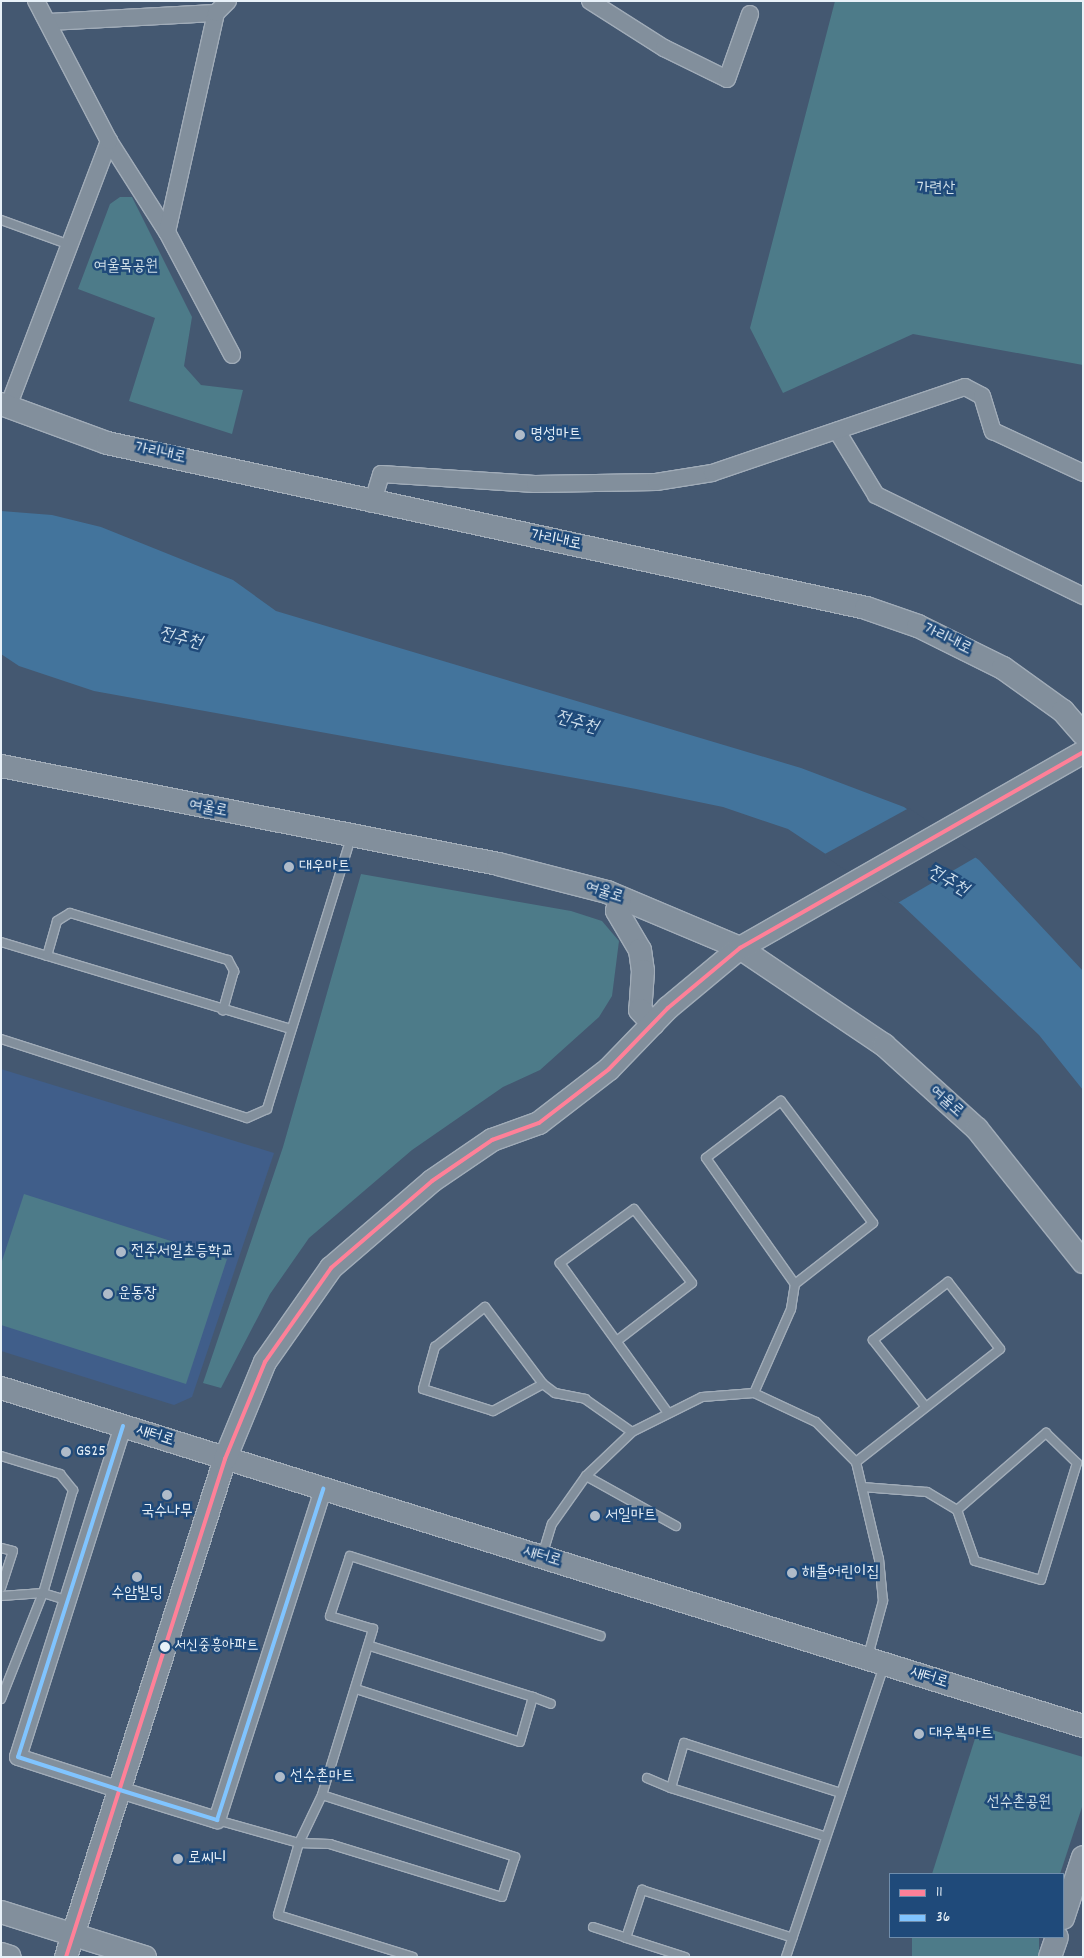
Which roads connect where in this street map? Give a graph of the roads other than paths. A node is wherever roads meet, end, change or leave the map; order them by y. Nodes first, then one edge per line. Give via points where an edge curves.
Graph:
1 (36, 1) edge
2 (590, 1) edge
3 (222, 7) edge
4 (750, 14) dead end
5 (48, 22) junction
6 (109, 141) junction
7 (1, 220) edge
8 (167, 232) junction
9 (70, 245) junction
10 (232, 355) dead end
11 (4, 405) edge
12 (837, 431) junction
13 (1083, 473) edge
14 (372, 504) junction
15 (1083, 596) edge
16 (1083, 734) edge
17 (1083, 752) edge
18 (1, 766) edge
19 (351, 836) junction
20 (620, 898) junction
21 (1, 942) edge
22 (740, 948) junction
23 (47, 956) junction
24 (223, 1010) junction
25 (653, 1024) junction
26 (291, 1028) junction
27 (1, 1039) edge
28 (1083, 1262) edge
29 (795, 1284) junction
30 (618, 1340) junction
31 (543, 1384) junction
32 (1, 1388) edge
33 (754, 1393) junction
34 (925, 1406) junction
35 (668, 1413) junction
36 (123, 1426) junction
37 (632, 1432) junction
38 (1, 1456) edge
39 (225, 1459) junction
40 (856, 1462) junction
41 (586, 1476) junction
42 (862, 1487) junction
43 (323, 1489) junction
44 (957, 1510) junction
45 (676, 1526) dead end
46 (1, 1548) edge
47 (541, 1557) junction
48 (1, 1588) edge
49 (43, 1592) junction
50 (1, 1596) edge
51 (69, 1601) junction
52 (601, 1636) dead end
53 (370, 1646) junction
54 (876, 1661) junction
55 (356, 1689) junction
56 (533, 1697) junction
57 (1, 1699) edge
58 (551, 1704) dead end
59 (1083, 1726) edge
60 (647, 1778) dead end
61 (670, 1788) junction
62 (120, 1790) junction
63 (841, 1793) junction
64 (322, 1795) junction
65 (218, 1820) junction
66 (824, 1836) junction
67 (299, 1843) junction
68 (1083, 1857) edge
69 (1, 1912) edge
70 (1064, 1915) edge
71 (593, 1927) dead end
72 (73, 1934) junction
73 (626, 1938) junction
74 (792, 1938) junction
75 (1057, 1938) edge
76 (1, 1954) edge
77 (10, 1957) edge
78 (66, 1957) edge
79 (145, 1957) edge
80 (413, 1957) edge
81 (685, 1957) edge
82 (786, 1957) edge
83 (1050, 1957) edge

1 - 5 street
2 - 4 street via 664,48 727,80
3 - 5 street
3 - 8 street
5 - 6 street
6 - 8 street
6 - 9 street
7 - 9 lane
8 - 10 street
9 - 11 street
11 - 14 street, 가리내로 via 107,443
12 - 13 street via 966,387 982,396 993,431
12 - 14 street via 712,473 656,482 535,484 381,474
12 - 15 street via 876,495
14 - 16 street, 가리내로 via 753,580 866,608 918,626 1003,668 1063,711
17 - 22 street
18 - 19 street, 여울로
19 - 20 street, 여울로 via 498,864
19 - 26 lane
20 - 22 street, 여울로
20 - 25 street via 617,911 640,950 643,971 640,1010
21 - 23 lane
22 - 25 street
22 - 28 street, 여울로 via 884,1045 977,1129
23 - 24 lane
23 - 24 lane via 58,921 70,913 228,960 234,972
24 - 26 lane
25 - 39 street via 609,1069 539,1123 492,1140 455,1166 331,1268 265,1362
26 - 27 lane via 267,1109 248,1118
29 - 29 lane via 873,1223 781,1102 706,1158
29 - 33 lane via 791,1309
30 - 30 lane via 560,1263 634,1209 692,1283
30 - 35 lane
31 - 31 lane via 485,1307 435,1347 423,1389 493,1411
31 - 37 lane via 555,1393 585,1399
32 - 36 street, 새터로
33 - 35 lane via 702,1397
33 - 40 lane via 816,1422
34 - 34 lane via 1000,1349 948,1282 873,1340
34 - 40 lane
35 - 37 lane
36 - 39 street, 새터로
36 - 51 street
37 - 41 lane
38 - 49 lane via 60,1474 73,1490
39 - 43 street, 새터로
39 - 62 street
40 - 42 lane
41 - 45 lane
41 - 47 lane via 552,1524
42 - 44 lane via 927,1492
42 - 54 lane via 879,1559 883,1601
43 - 47 street, 새터로
43 - 65 street
44 - 44 lane via 1046,1433 1077,1462 1041,1580 975,1561
46 - 48 lane via 13,1552
47 - 54 street, 새터로
49 - 50 lane
49 - 51 lane
49 - 57 lane
51 - 62 street via 18,1757
52 - 53 lane via 350,1556 330,1616 373,1629
53 - 55 lane
53 - 56 lane
54 - 59 street, 새터로
54 - 63 lane
55 - 56 lane via 520,1742
55 - 64 lane
56 - 58 lane
60 - 61 lane
61 - 63 lane via 684,1743
61 - 66 lane
62 - 65 street
62 - 72 street
63 - 66 lane
64 - 67 lane
64 - 67 lane via 514,1857 502,1897 330,1844
65 - 67 lane
66 - 74 lane
67 - 80 lane via 278,1914
68 - 70 street
69 - 72 street
71 - 73 lane
72 - 78 street
72 - 79 street
73 - 74 lane via 642,1890
73 - 81 lane
74 - 82 lane
75 - 83 street
76 - 77 street

